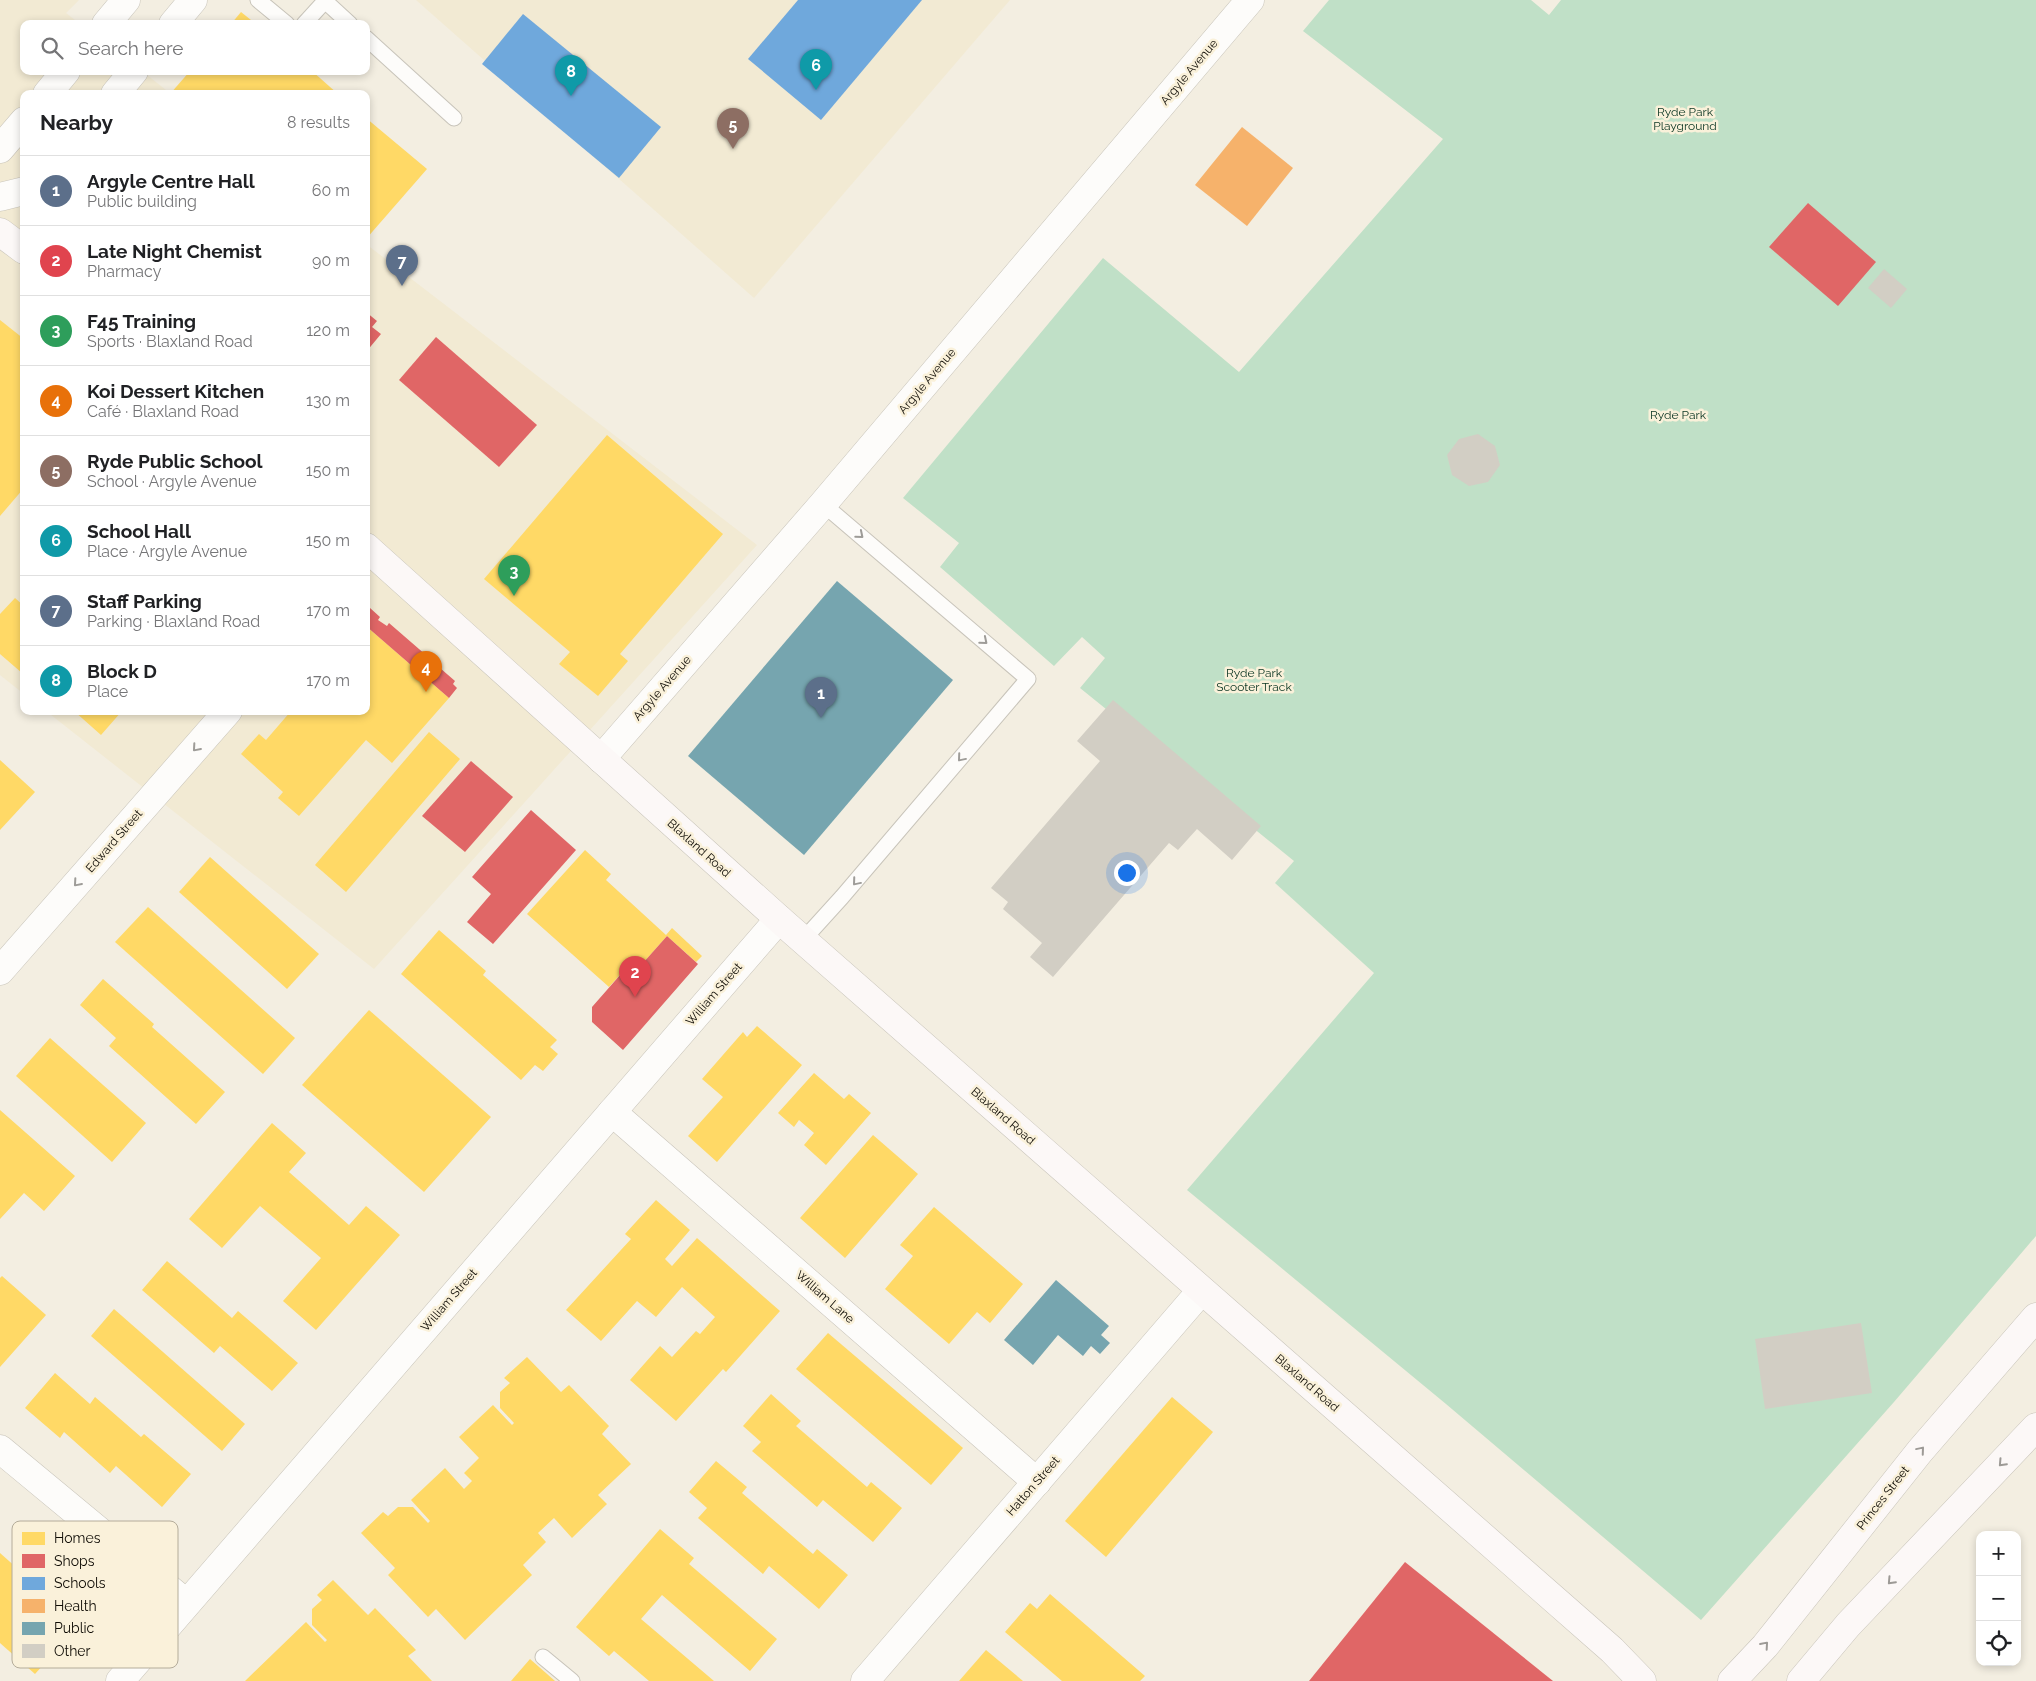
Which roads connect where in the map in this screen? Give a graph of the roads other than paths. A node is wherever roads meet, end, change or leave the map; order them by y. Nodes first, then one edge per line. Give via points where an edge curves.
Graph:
1 (126, 0) edge
2 (193, 0) edge
3 (258, 0) edge
4 (1250, 0) edge
5 (109, 20) edge
6 (176, 20) edge
7 (282, 20) edge
8 (308, 20) edge
9 (346, 20) edge
10 (370, 42) edge
11 (63, 75) edge
12 (131, 75) edge
13 (50, 90) edge
14 (118, 90) edge
15 (454, 118) dead end
16 (20, 126) edge
17 (0, 149) edge
18 (20, 192) edge
19 (0, 198) edge
20 (0, 232) edge
21 (20, 247) edge
22 (823, 504) junction
23 (370, 553) edge
24 (224, 715) edge
25 (601, 759) junction
26 (779, 919) junction
27 (803, 940) junction
28 (0, 971) edge
29 (612, 1112) junction
30 (1202, 1291) junction
31 (2033, 1327) edge
32 (2036, 1427) edge
33 (0, 1449) edge
34 (1037, 1482) junction
35 (87, 1521) edge
36 (178, 1596) edge
37 (186, 1603) junction
38 (178, 1612) edge
39 (543, 1657) dead end
40 (131, 1668) edge
41 (120, 1681) edge
42 (572, 1681) edge
43 (865, 1681) edge
44 (1642, 1681) edge
45 (1732, 1681) edge
46 (1802, 1681) edge

1 - 5 street
2 - 6 street
3 - 7 lane
4 - 22 street, Argyle Avenue
8 - 9 lane via 325,1
10 - 15 lane
11 - 13 street
12 - 14 street
16 - 17 street
18 - 19 street
20 - 21 street
22 - 25 street, Argyle Avenue
22 -> 27 lane via 1028,679
23 - 25 street, Blaxland Road
24 -> 28 street, Edward Street
25 - 26 street, Blaxland Road
26 - 27 street, Blaxland Road
26 - 29 street, William Street
27 - 30 street, Blaxland Road
29 - 34 street, William Lane
29 - 37 street, William Street
30 - 34 street, Hatton Street
30 - 44 street, Blaxland Road via 1612,1650
45 -> 31 street, Princes Street via 1765,1646 1920,1451
32 -> 46 street via 1848,1625
33 - 35 street
34 - 43 street, Hatton Street
36 - 37 street
37 - 38 street, William Street
39 - 42 lane
40 - 41 street, William Street

